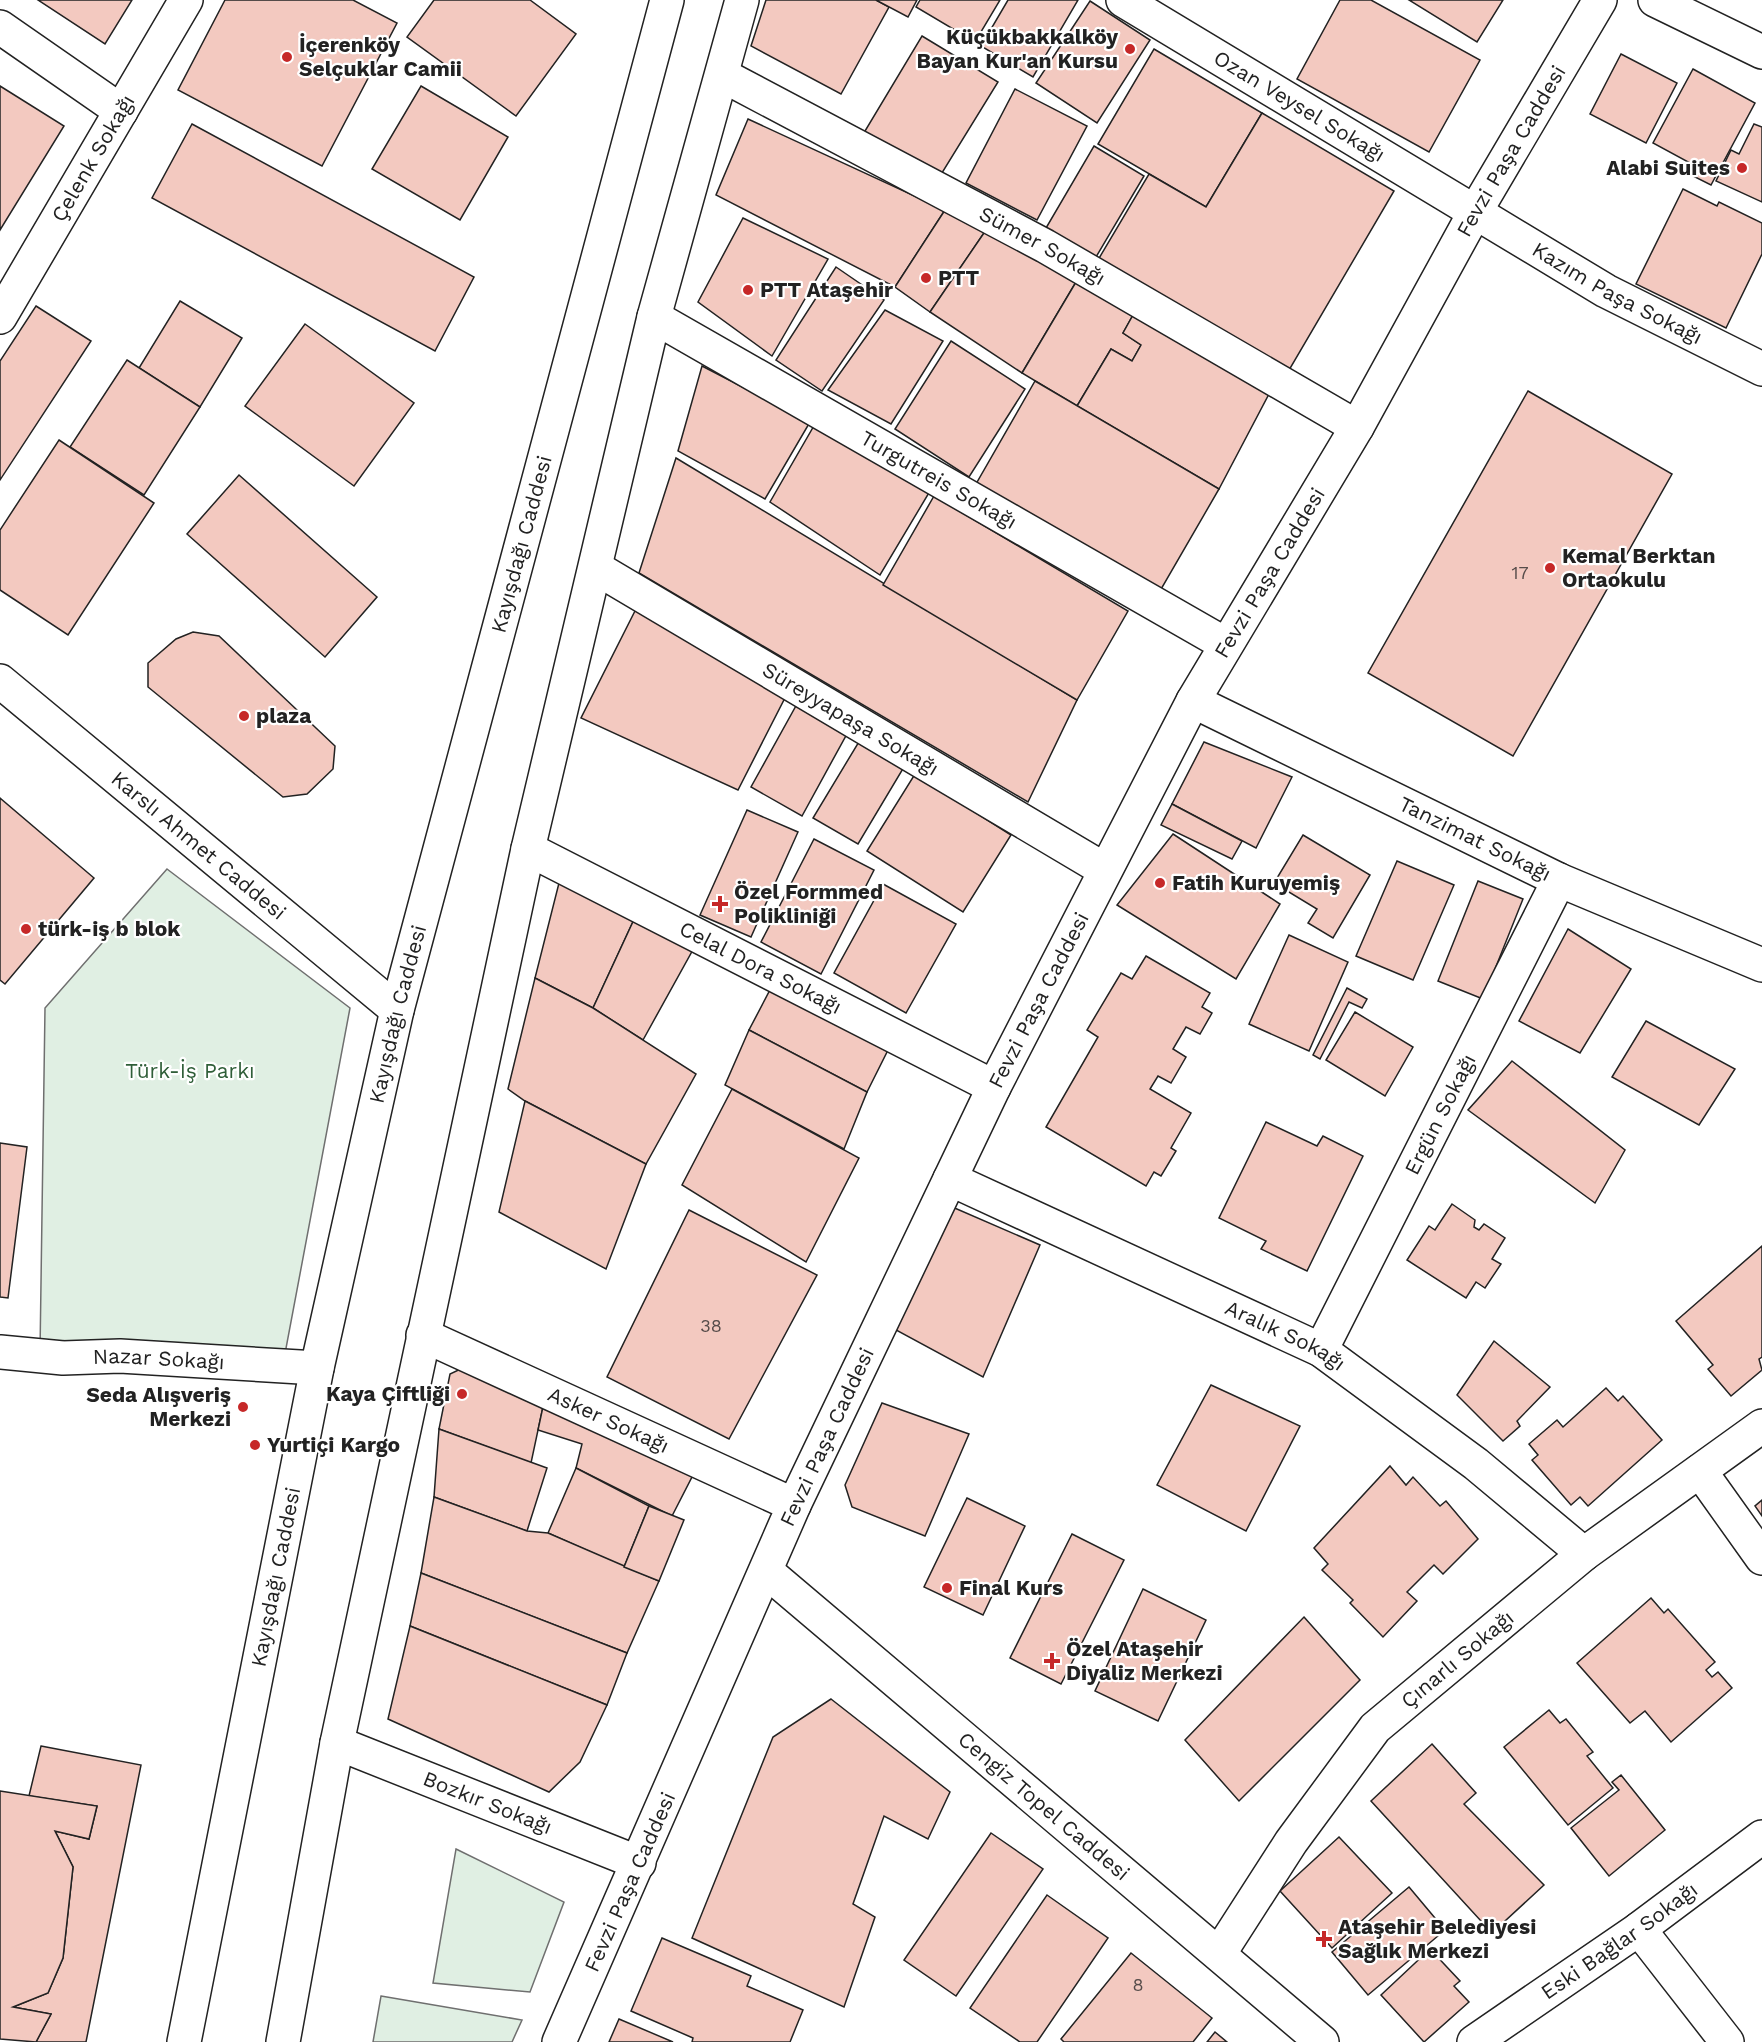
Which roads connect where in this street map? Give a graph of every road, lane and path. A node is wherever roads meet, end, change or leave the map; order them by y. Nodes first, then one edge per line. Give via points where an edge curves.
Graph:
1 (186, 0) edge
2 (667, 0) edge
3 (742, 0) edge
4 (1124, 0) edge
5 (1600, 0) edge
6 (1655, 0) edge
7 (0, 27) edge
8 (1762, 52) edge
9 (722, 75) junction
10 (121, 111) junction
11 (1475, 212) junction
12 (0, 317) edge
13 (654, 317) junction
14 (1762, 369) edge
15 (1357, 427) junction
16 (596, 568) junction
17 (1225, 644) junction
18 (0, 681) edge
19 (1193, 701) junction
20 (528, 849) junction
21 (1105, 870) junction
22 (1559, 880) junction
23 (1762, 965) edge
24 (397, 1010) junction
25 (994, 1087) junction
26 (950, 1179) junction
27 (423, 1335) junction
28 (1321, 1350) junction
29 (0, 1352) edge
30 (317, 1368) junction
31 (1762, 1426) edge
32 (1700, 1471) junction
33 (794, 1505) junction
34 (1584, 1554) junction
35 (1762, 1558) edge
36 (766, 1570) junction
37 (337, 1743) junction
38 (1762, 1837) edge
39 (639, 1863) junction
40 (1639, 1929) junction
41 (1219, 1954) junction
42 (184, 2042) edge
43 (284, 2042) edge
44 (559, 2042) edge
45 (1322, 2042) edge
46 (1474, 2042) edge
47 (1727, 2042) edge

1 - 10 street, Çelenk Sokağı
2 - 24 street, Kayışdağı Caddesi
3 - 9 street
4 - 11 street, Ozan Veysel Sokağı
5 - 11 street, Fevzi Paşa Caddesi
6 - 8 street
7 - 10 street
9 - 13 street
9 - 15 street, Sümer Sokağı via 1045,246
10 - 12 street, Çelenk Sokağı
11 - 14 street, Kazım Paşa Sokağı via 1605,291
11 - 15 street, Fevzi Paşa Caddesi
13 - 16 street
13 - 17 street, Turgutreis Sokağı
15 - 17 street, Fevzi Paşa Caddesi
16 - 20 street
16 - 21 street, Süreyyapaşa Sokağı
17 - 19 street, Fevzi Paşa Caddesi
18 - 24 street, Karslı Ahmet Caddesi
19 - 21 street, Fevzi Paşa Caddesi
19 - 22 street, Tanzimat Sokağı
20 - 25 street, Celal Dora Sokağı
20 - 27 street
21 - 25 street, Fevzi Paşa Caddesi
22 - 23 street, Tanzimat Sokağı
22 - 28 street, Ergün Sokağı
24 - 30 street, Kayışdağı Caddesi
25 - 26 street, Fevzi Paşa Caddesi
26 - 28 street, Aralık Sokağı
26 - 33 street, Fevzi Paşa Caddesi
27 - 33 street, Asker Sokağı
27 - 37 street
28 - 34 street, Aralık Sokağı via 1476,1464
29 - 30 street, Nazar Sokağı
30 - 42 street, Kayışdağı Caddesi
31 - 32 street, Çınarlı Sokağı
32 - 34 street, Çınarlı Sokağı
32 - 35 street
33 - 36 street, Fevzi Paşa Caddesi
34 - 41 street, Çınarlı Sokağı via 1375,1728 1291,1842
36 - 39 street, Fevzi Paşa Caddesi
36 - 41 street, Cengiz Topel Caddesi
37 - 39 street, Bozkır Sokağı
37 - 43 street
38 - 40 street, Eski Bağlar Sokağı
39 - 44 street, Fevzi Paşa Caddesi
40 - 46 street, Eski Bağlar Sokağı
40 - 47 street
41 - 45 street, Cengiz Topel Caddesi

